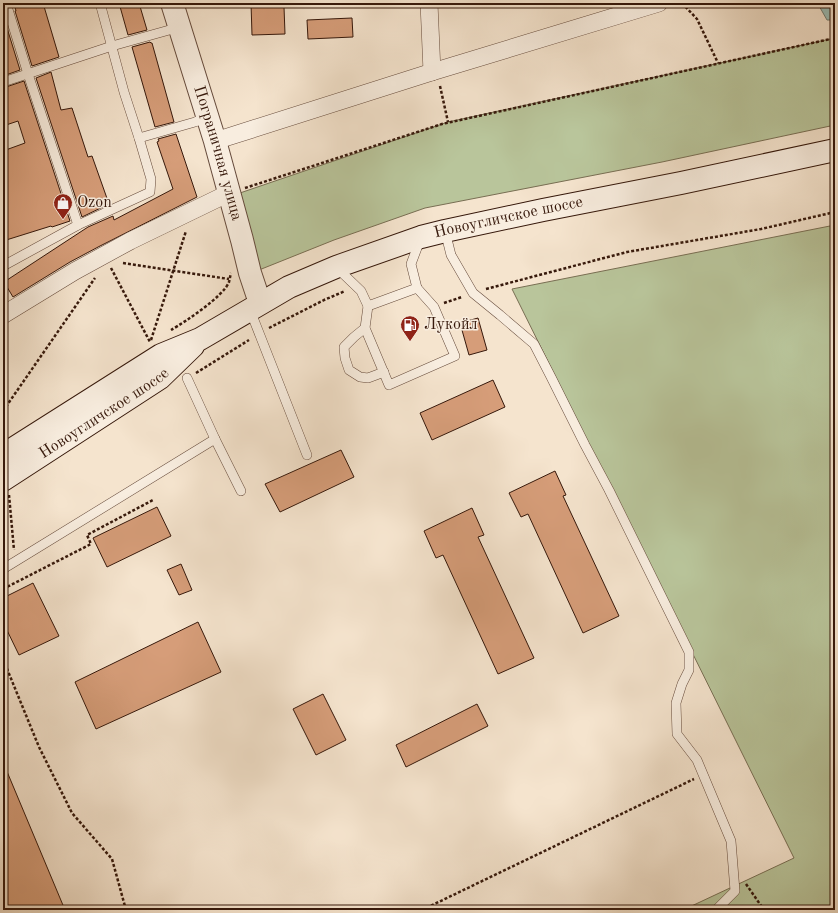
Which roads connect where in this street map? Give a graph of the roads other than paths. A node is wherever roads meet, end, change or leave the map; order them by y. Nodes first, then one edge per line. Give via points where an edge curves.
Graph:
1 (6, 3) edge
2 (100, 3) edge
3 (172, 3) edge
4 (429, 3) edge
5 (659, 3) edge
6 (180, 27) junction
7 (112, 46) junction
8 (434, 71) junction
9 (28, 74) junction
10 (3, 82) edge
11 (207, 118) junction
12 (139, 138) junction
13 (215, 141) junction
14 (835, 150) edge
15 (229, 193) junction
16 (78, 225) junction
17 (445, 231) junction
18 (421, 237) junction
19 (3, 266) edge
20 (336, 268) junction
21 (417, 288) junction
22 (368, 306) junction
23 (255, 307) junction
24 (3, 315) edge
25 (365, 328) junction
26 (200, 339) junction
27 (384, 372) junction
28 (187, 378) dead end
29 (215, 439) junction
30 (3, 455) edge
31 (307, 455) dead end
32 (6, 486) edge
33 (241, 491) dead end
34 (3, 569) edge
35 (716, 910) edge

1 - 9 lane
2 - 7 lane
3 - 6 main road, Пограничная улица
4 - 8 street
5 - 8 street
6 - 7 lane
6 - 11 main road, Пограничная улица
7 - 9 lane
7 - 12 lane
8 - 13 street
9 - 10 lane
9 - 16 lane
11 - 12 lane
11 - 13 main road, Пограничная улица
12 - 16 lane via 151,180 150,192
13 - 15 main road, Пограничная улица
14 - 17 main road, Новоугличское шоссе
15 - 23 main road, Пограничная улица via 250,273
15 - 24 street via 130,241
16 - 19 lane
17 - 18 main road, Новоугличское шоссе
17 - 35 lane via 451,255 473,293 534,344 689,652 689,670 676,703 677,734 697,760 731,841 735,891
18 - 20 main road, Новоугличское шоссе
18 - 21 lane via 411,264
20 - 22 lane via 361,291
20 - 23 main road, Новоугличское шоссе via 289,287
21 - 22 lane
21 - 27 lane via 434,307 456,356 389,385
22 - 25 lane
23 - 26 main road, Новоугличское шоссе
23 - 31 lane
25 - 27 lane
25 - 27 lane via 344,347 349,370 360,377 368,378
26 - 30 main road, Новоугличское шоссе via 161,355
26 - 32 main road, Новоугличское шоссе via 160,378
28 - 29 lane
29 - 33 lane
29 - 34 lane

